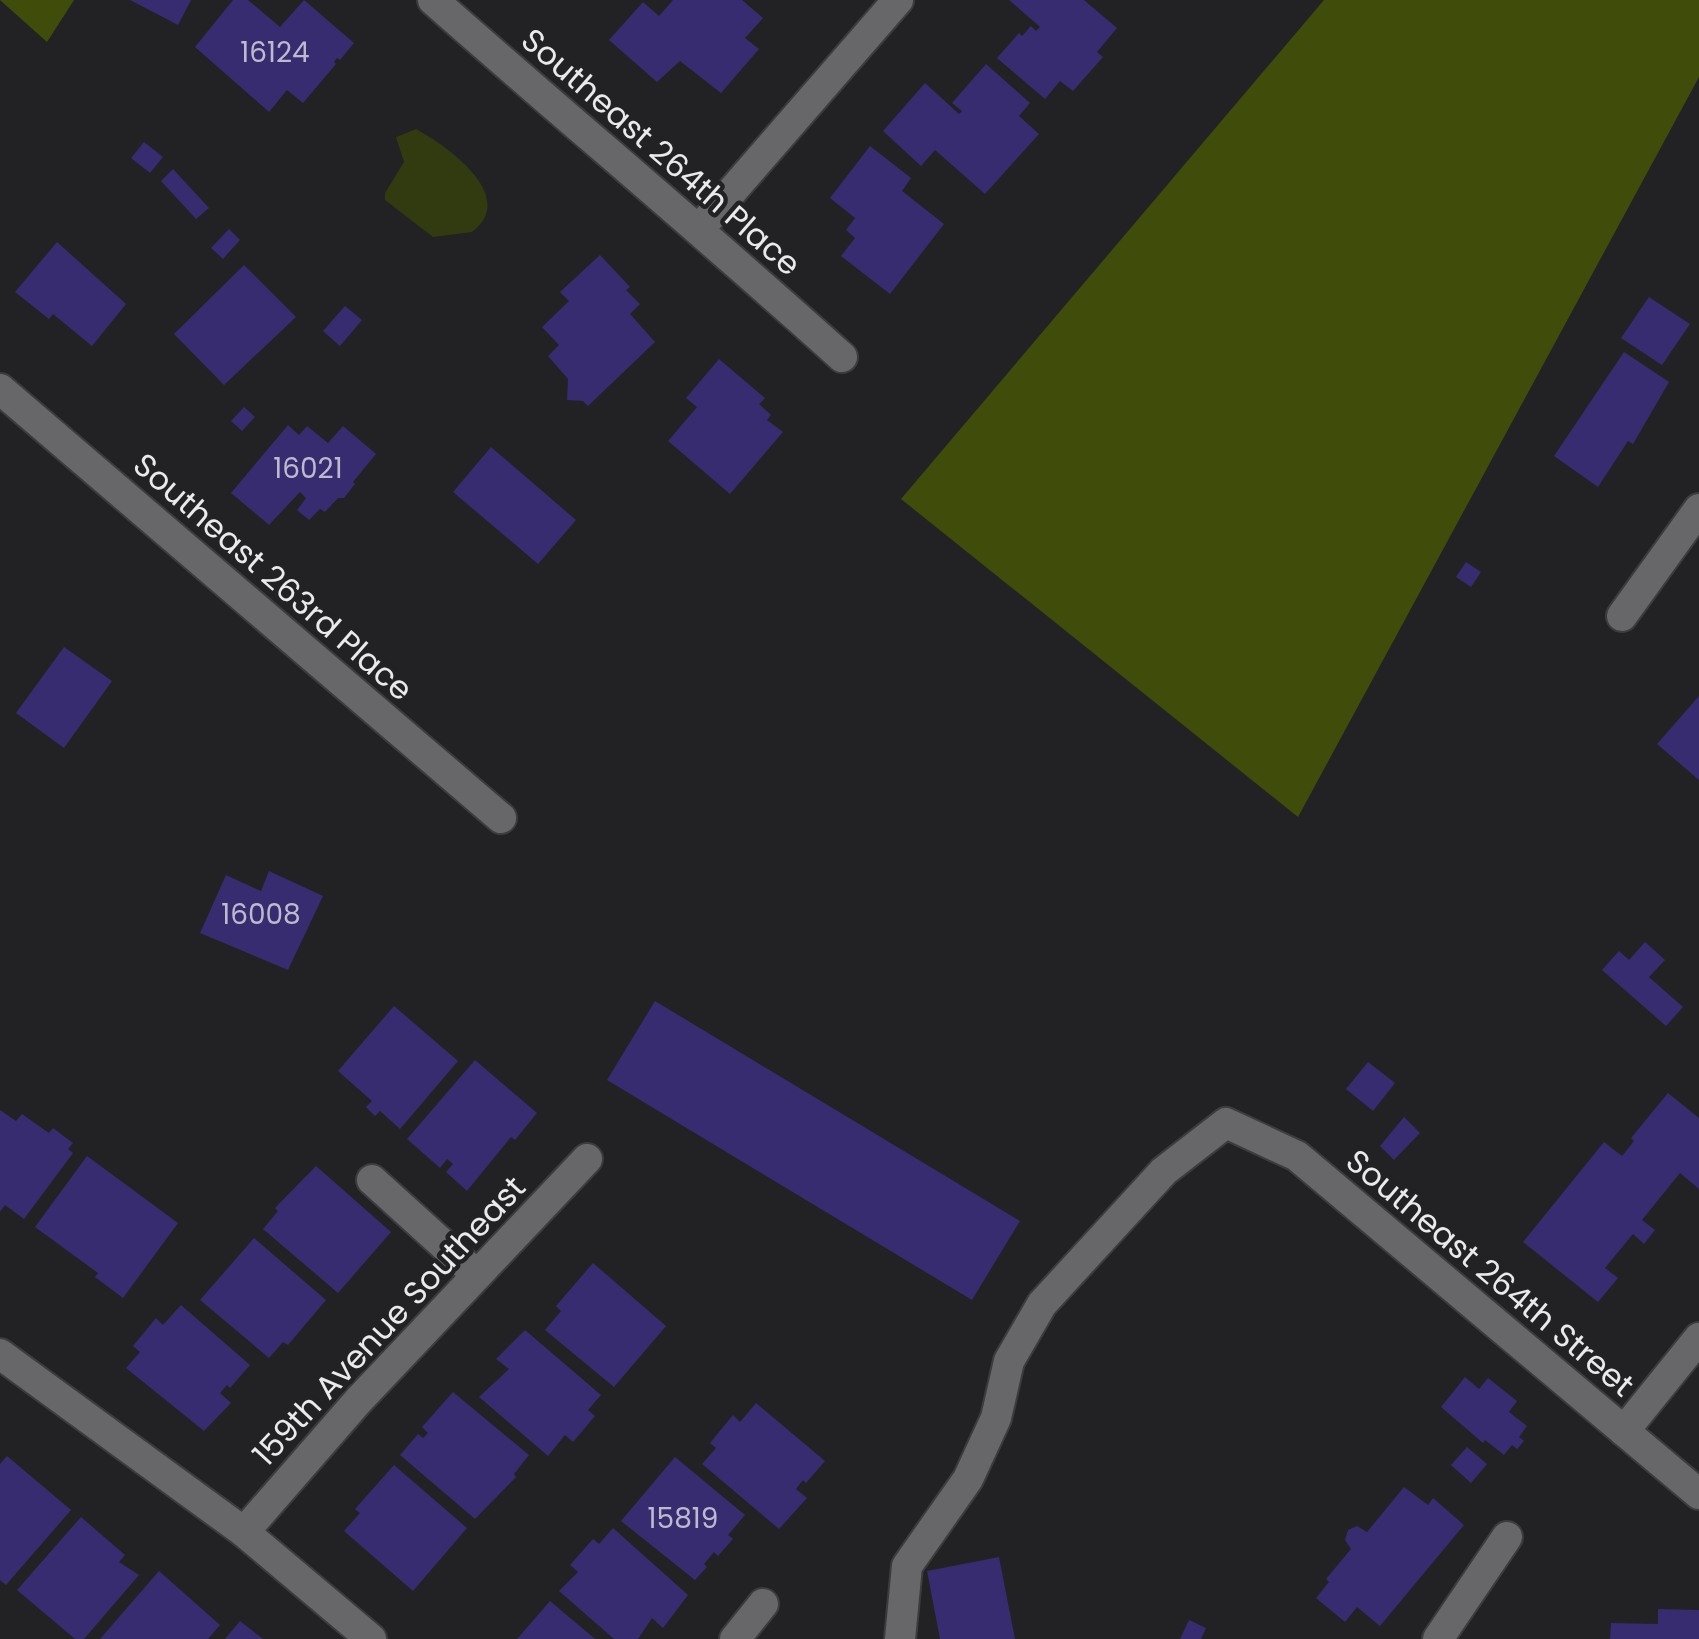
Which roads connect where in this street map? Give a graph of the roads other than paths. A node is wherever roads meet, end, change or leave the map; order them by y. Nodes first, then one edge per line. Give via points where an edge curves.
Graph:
1 (432, 0) edge
2 (898, 0) edge
3 (700, 228) junction
4 (842, 358) dead end
5 (0, 389) edge
6 (1699, 509) edge
7 (1689, 546) edge
8 (1622, 616) dead end
9 (501, 818) dead end
10 (587, 1160) dead end
11 (372, 1180) dead end
12 (477, 1276) junction
13 (1699, 1338) edge
14 (0, 1354) edge
15 (1624, 1431) junction
16 (1699, 1494) edge
17 (244, 1532) junction
18 (1507, 1537) dead end
19 (763, 1604) dead end
20 (371, 1639) edge
21 (735, 1639) edge
22 (900, 1639) edge
23 (1438, 1639) edge

1 - 3 street, Southeast 264th Place
2 - 3 street
3 - 4 street, Southeast 264th Place
5 - 9 street, Southeast 263rd Place
6 - 7 street
7 - 8 street
10 - 12 street, 159th Avenue Southeast
11 - 12 street
12 - 17 street, 159th Avenue Southeast
13 - 15 street
14 - 17 street
15 - 16 street, Southeast 264th Street
15 - 22 street, Southeast 264th Street via 1297,1156 1226,1122 1164,1170 1042,1304 1010,1361 996,1418 968,1480 908,1566
17 - 20 street
18 - 23 street
19 - 21 street

